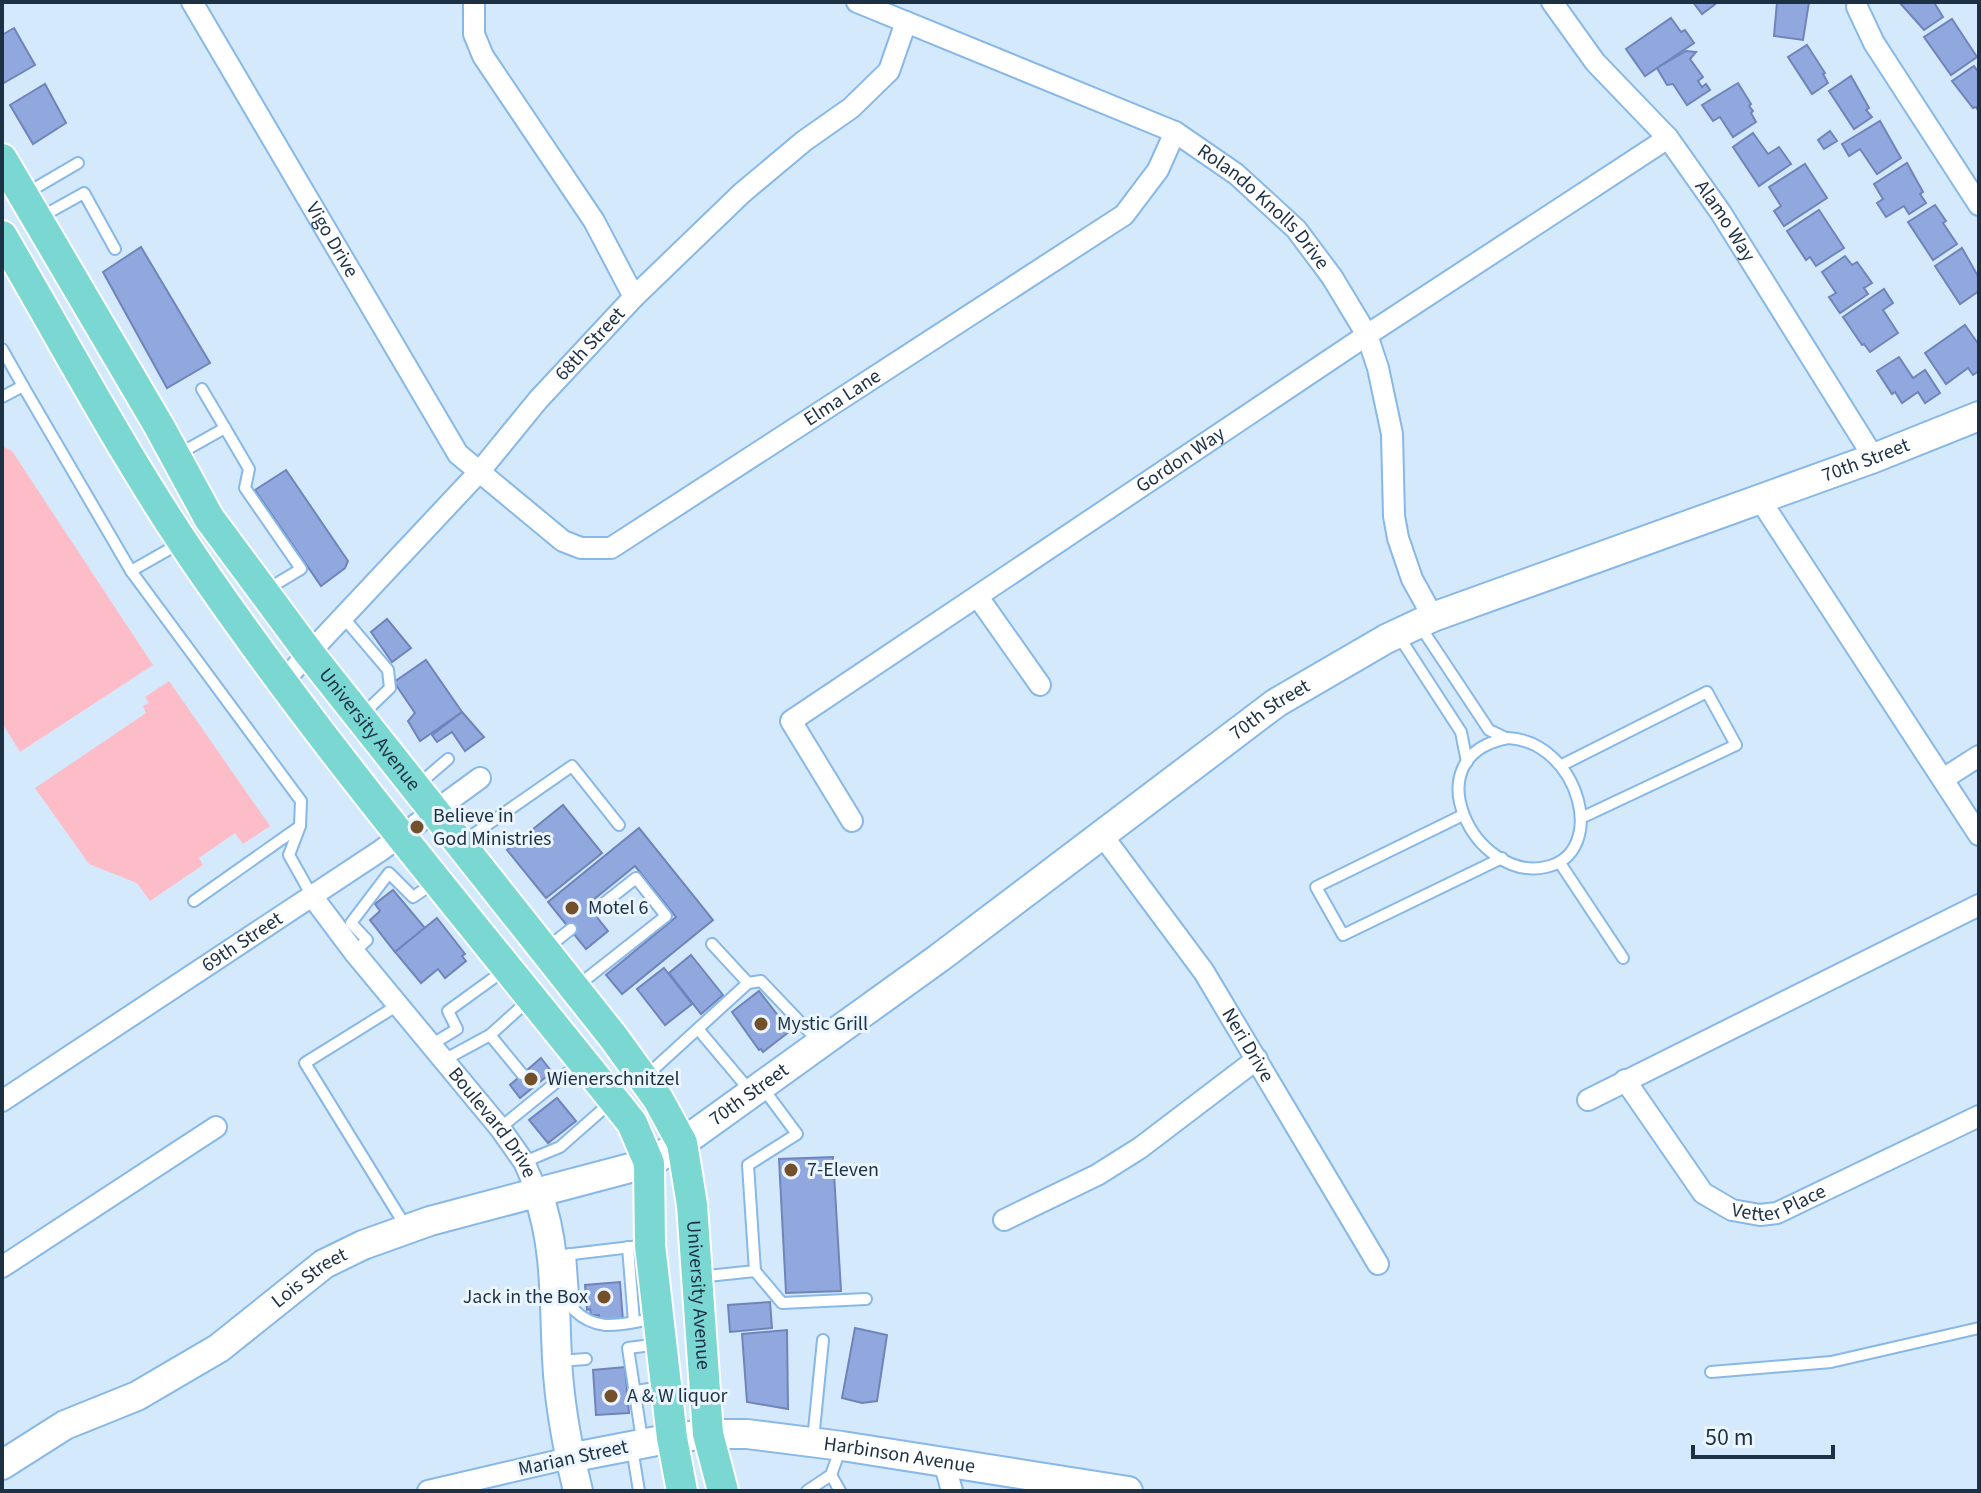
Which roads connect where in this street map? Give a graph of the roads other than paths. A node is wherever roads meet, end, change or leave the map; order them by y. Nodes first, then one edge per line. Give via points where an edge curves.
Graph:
1 (192, 2) edge
2 (474, 2) edge
3 (857, 2) edge
4 (1552, 2) edge
5 (1857, 7) dead end
6 (906, 22) junction
7 (1175, 132) junction
8 (1668, 138) junction
9 (2, 159) edge
10 (78, 163) dead end
11 (1979, 205) edge
12 (30, 207) junction
13 (2, 236) edge
14 (115, 249) dead end
15 (634, 297) junction
16 (1367, 335) junction
17 (2, 349) edge
18 (23, 386) junction
19 (202, 389) dead end
20 (2, 397) edge
21 (1979, 416) edge
22 (225, 428) junction
23 (175, 456) junction
24 (1874, 458) junction
25 (480, 471) junction
26 (1759, 498) junction
27 (183, 541) junction
28 (131, 571) junction
29 (263, 591) junction
30 (978, 597) junction
31 (343, 617) junction
32 (1416, 625) junction
33 (309, 653) junction
34 (283, 681) junction
35 (1040, 685) dead end
36 (359, 717) junction
37 (1508, 738) junction
38 (1979, 756) edge
39 (448, 759) dead end
40 (1467, 762) junction
41 (1562, 765) junction
42 (480, 778) dead end
43 (1943, 779) junction
44 (415, 788) junction
45 (434, 812) junction
46 (1463, 815) junction
47 (1581, 818) junction
48 (852, 821) dead end
49 (619, 825) dead end
50 (300, 826) junction
51 (1102, 835) junction
52 (1979, 835) edge
53 (403, 836) junction
54 (459, 844) junction
55 (1502, 858) junction
56 (1560, 863) junction
57 (435, 881) junction
58 (312, 896) junction
59 (194, 901) dead end
60 (1979, 905) edge
61 (593, 912) dead end
62 (571, 929) dead end
63 (712, 944) dead end
64 (544, 951) junction
65 (354, 952) junction
66 (1623, 958) dead end
67 (508, 968) junction
68 (748, 983) junction
69 (574, 988) junction
70 (531, 997) junction
71 (398, 1005) junction
72 (698, 1029) junction
73 (490, 1035) junction
74 (820, 1043) junction
75 (438, 1053) junction
76 (1257, 1059) junction
77 (582, 1061) junction
78 (522, 1074) dead end
79 (643, 1079) junction
80 (1625, 1080) junction
81 (756, 1089) junction
82 (613, 1099) junction
83 (1588, 1100) dead end
84 (2, 1101) edge
85 (1979, 1116) edge
86 (216, 1127) dead end
87 (500, 1128) junction
88 (682, 1143) junction
89 (524, 1162) junction
90 (649, 1163) junction
91 (538, 1194) junction
92 (1004, 1220) dead end
93 (407, 1229) junction
94 (639, 1246) junction
95 (561, 1256) junction
96 (1378, 1264) dead end
97 (2, 1267) edge
98 (755, 1271) junction
99 (697, 1277) junction
100 (866, 1299) dead end
101 (651, 1328) junction
102 (1979, 1328) edge
103 (823, 1340) dead end
104 (586, 1359) dead end
105 (557, 1361) junction
106 (1711, 1372) dead end
107 (666, 1387) junction
108 (635, 1391) junction
109 (708, 1434) junction
110 (813, 1442) junction
111 (649, 1443) junction
112 (842, 1446) junction
113 (569, 1458) junction
114 (944, 1462) junction
115 (2, 1465) edge
116 (831, 1475) junction
117 (998, 1481) edge
118 (429, 1491) edge
119 (578, 1491) edge
120 (639, 1491) edge
121 (682, 1491) edge
122 (723, 1491) edge
123 (807, 1491) edge
124 (840, 1491) edge
125 (952, 1491) edge
126 (1128, 1491) edge

1 - 25 street, Vigo Drive via 458,454
2 - 15 street via 474,34 483,56 594,221
3 - 6 street, Rolando Knolls Drive
4 - 8 street, Alamo Way via 1595,62
5 - 11 street via 1874,43
6 - 7 street, Rolando Knolls Drive
6 - 15 street, 68th Street via 889,71 851,108 742,193
7 - 16 street, Rolando Knolls Drive via 1236,174 1296,229
7 - 25 street, Elma Lane via 1158,170 1124,215 611,548 581,548 563,541
8 - 16 street, Gordon Way
8 - 24 street, Alamo Way
9 - 12 main road, University Avenue
10 - 12 lane
12 - 14 lane via 84,193
12 - 23 main road, University Avenue
13 - 27 main road, University Avenue
15 - 25 street, 68th Street
16 - 30 street, Gordon Way
16 - 32 street, Rolando Knolls Drive via 1392,434 1394,516 1412,579
17 - 18 lane
18 - 20 lane
18 - 28 lane
19 - 22 lane
21 - 24 street, 70th Street
22 - 23 lane
22 - 29 lane via 249,469 245,488 301,569
23 - 29 main road, University Avenue via 209,518
24 - 26 street, 70th Street
25 - 31 street, 68th Street
26 - 32 street, 70th Street
26 - 43 street
27 - 28 lane
27 - 34 main road, University Avenue
28 - 50 lane via 301,801
29 - 33 main road, University Avenue
30 - 35 street
30 - 48 street, Gordon Way via 791,721
31 - 33 street, 68th Street
31 - 36 lane via 388,670 390,688
32 - 37 lane via 1489,730
32 - 40 lane via 1461,732
32 - 51 street, 70th Street via 1276,703
33 - 34 street, 68th Street
33 - 36 main road, University Avenue
34 - 53 main road, University Avenue
36 - 44 main road, University Avenue
37 - 40 lane via 1485,746
37 - 41 lane via 1533,742
38 - 43 street
39 - 44 lane
40 - 46 lane via 1458,796
41 - 47 lane via 1575,788
41 - 47 lane via 1707,692 1736,745
42 - 45 street, 69th Street
43 - 52 street
44 - 45 main road, University Avenue
45 - 53 street, 69th Street
45 - 54 main road, University Avenue
46 - 55 lane via 1474,834
46 - 55 lane via 1316,887 1343,935
47 - 56 lane via 1577,842
49 - 54 lane via 572,766
50 - 58 lane via 289,855
50 - 59 lane
51 - 74 street, 70th Street
51 - 76 street, Neri Drive via 1204,972
53 - 57 main road, University Avenue
53 - 58 street, 69th Street
54 - 64 main road, University Avenue
55 - 56 lane via 1526,868
56 - 66 lane
57 - 65 lane via 413,897 389,873 351,923 367,940
57 - 67 main road, University Avenue
58 - 65 street, Boulevard Drive
58 - 84 street, 69th Street
60 - 80 street
61 - 69 lane via 636,878 666,916
62 - 64 lane
63 - 68 lane
64 - 69 main road, University Avenue
65 - 71 street, Boulevard Drive
67 - 70 main road, University Avenue
67 - 75 lane via 448,1011 457,1029
68 - 72 lane
68 - 74 lane via 761,981
69 - 79 main road, University Avenue
70 - 73 lane
70 - 77 main road, University Avenue
71 - 75 street, Boulevard Drive
71 - 93 lane via 305,1063
72 - 79 lane
72 - 81 lane
73 - 75 lane
73 - 78 lane
74 - 81 street, 70th Street
75 - 87 street, Boulevard Drive
76 - 92 street via 1140,1148
76 - 96 street, Neri Drive
77 - 82 main road, University Avenue
77 - 87 lane via 536,1093
79 - 88 main road, University Avenue
80 - 83 street
80 - 85 street, Vetter Place via 1703,1193 1732,1210 1760,1215 1777,1213
81 - 88 street, 70th Street
81 - 98 lane via 797,1134 748,1165
82 - 89 lane via 560,1147
82 - 90 main road, University Avenue via 632,1123
86 - 97 street
87 - 89 street, Boulevard Drive
88 - 90 street, 70th Street
88 - 99 main road, University Avenue
89 - 91 street, Boulevard Drive
90 - 91 street, Lois Street
90 - 94 main road, University Avenue
91 - 93 street, Lois Street
91 - 95 street, Boulevard Drive
93 - 115 street, Lois Street via 324,1264 219,1348 139,1395 65,1425
94 - 95 lane
94 - 101 main road, University Avenue
95 - 101 lane via 574,1310 597,1326
95 - 105 street, Boulevard Drive
98 - 99 lane
98 - 100 lane via 782,1303
99 - 109 main road, University Avenue
101 - 107 main road, University Avenue
101 - 108 lane via 628,1348
102 - 106 lane via 1831,1362
103 - 110 lane
104 - 105 lane
105 - 113 street, Boulevard Drive
107 - 108 lane
107 - 111 main road, University Avenue
108 - 111 lane
109 - 110 street, Harbinson Avenue
109 - 111 street, Harbinson Avenue
109 - 122 main road, University Avenue
110 - 112 street, Harbinson Avenue
111 - 113 street, Marian Street
111 - 120 lane
111 - 121 main road, University Avenue
112 - 114 street, Harbinson Avenue
112 - 116 lane
113 - 118 street, Marian Street
113 - 119 street, Boulevard Drive
114 - 117 street, Harbinson Avenue
114 - 125 street
116 - 123 lane
116 - 124 lane
117 - 126 street, Harbinson Avenue

